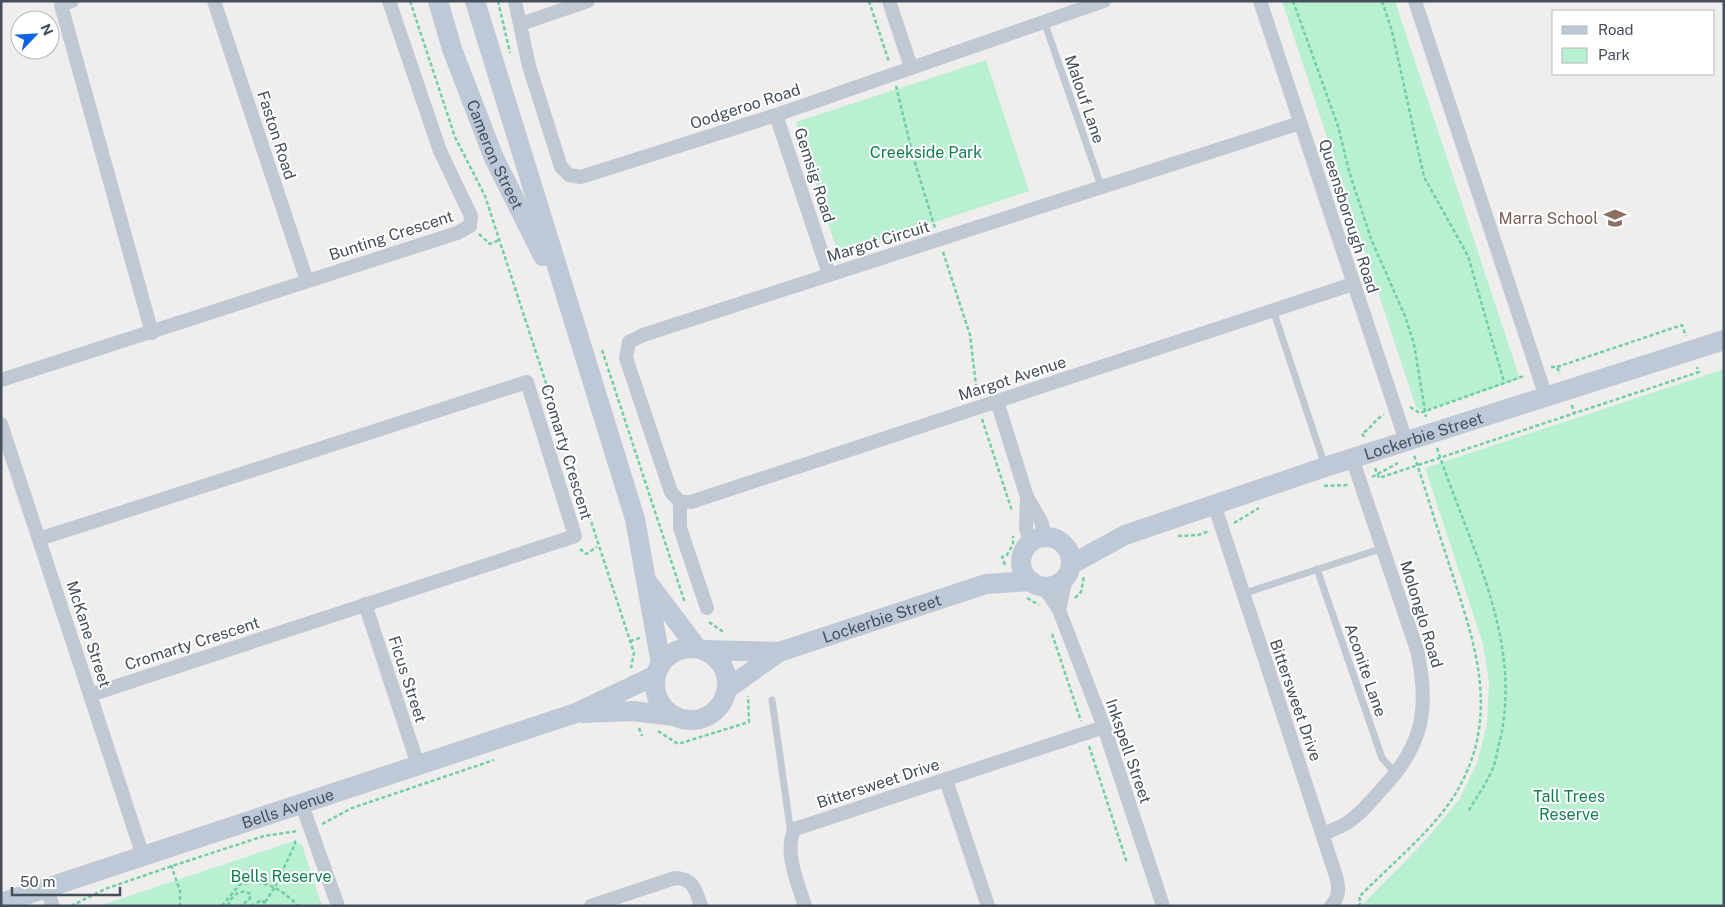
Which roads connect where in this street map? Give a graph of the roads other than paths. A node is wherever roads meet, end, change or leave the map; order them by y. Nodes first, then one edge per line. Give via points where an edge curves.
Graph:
1 (72, 1) edge
2 (214, 1) edge
3 (389, 1) edge
4 (438, 1) edge
5 (475, 1) edge
6 (515, 1) edge
7 (588, 1) edge
8 (889, 1) edge
9 (1104, 1) edge
10 (1260, 1) edge
11 (1415, 1) edge
12 (1071, 6) edge
13 (1044, 20) junction
14 (521, 24) junction
15 (911, 67) junction
16 (776, 115) junction
17 (1300, 123) junction
18 (1101, 186) junction
19 (829, 274) junction
20 (307, 281) junction
21 (1353, 284) junction
22 (567, 302) junction
23 (1273, 310) junction
24 (152, 333) junction
25 (1724, 340) edge
26 (1, 380) edge
27 (1546, 397) junction
28 (997, 401) junction
29 (1, 424) edge
30 (4, 441) edge
31 (1406, 441) junction
32 (1352, 458) junction
33 (1325, 467) junction
34 (680, 502) junction
35 (1214, 504) junction
36 (1125, 534) junction
37 (39, 539) junction
38 (1384, 548) junction
39 (1033, 549) junction
40 (1317, 569) junction
41 (1069, 571) junction
42 (645, 579) junction
43 (986, 584) junction
44 (1038, 584) junction
45 (1242, 594) junction
46 (365, 604) junction
47 (1060, 610) junction
48 (706, 614) road end
49 (701, 649) junction
50 (778, 652) junction
51 (659, 670) junction
52 (727, 689) junction
53 (90, 695) junction
54 (772, 700) dead end
55 (576, 713) junction
56 (675, 716) junction
57 (1104, 727) junction
58 (418, 765) junction
59 (1396, 774) junction
60 (946, 780) junction
61 (301, 802) junction
62 (1324, 834) junction
63 (791, 836) junction
64 (143, 856) junction
65 (49, 897) edge
66 (1, 902) edge
67 (338, 906) edge
68 (591, 906) edge
69 (701, 906) edge
70 (805, 906) edge
71 (988, 906) edge
72 (1163, 906) edge
73 (1331, 906) edge

1 - 24 street via 61,5
2 - 20 street, Faston Road
3 - 20 street, Bunting Crescent via 440,151 471,216 470,226
4 - 22 street, Cameron Street via 452,49 494,158
5 - 22 street, Cameron Street
6 - 14 street, Oodgeroo Road
7 - 14 street
8 - 15 street
9 - 12 street, Oodgeroo Road
10 - 17 street, Queensborough Road
11 - 27 street
12 - 13 street, Oodgeroo Road
13 - 15 street, Oodgeroo Road
13 - 18 lane, Malouf Lane
14 - 16 street, Oodgeroo Road via 530,66 561,167 569,175 581,177
15 - 16 street, Oodgeroo Road
16 - 19 street, Gemsig Road
17 - 18 street, Margot Circuit
17 - 21 street, Queensborough Road
18 - 19 street, Margot Circuit
19 - 34 street, Margot Circuit via 629,342 626,358 671,492
20 - 24 street, Bunting Crescent
21 - 23 street, Margot Avenue
21 - 31 street, Queensborough Road
22 - 42 street, Cameron Street via 623,475 635,519
23 - 28 street, Margot Avenue
23 - 33 lane
24 - 26 street, Bunting Crescent
25 - 27 street, Lockerbie Street
27 - 31 street, Lockerbie Street
28 - 34 street, Margot Avenue via 691,502
28 - 39 street via 1027,497 1041,522
29 - 30 street, McKane Street
30 - 37 street, McKane Street
31 - 32 street, Lockerbie Street
32 - 33 street, Lockerbie Street
32 - 38 street, Molonglo Road
33 - 35 street, Lockerbie Street
34 - 48 street via 680,528
35 - 36 street, Lockerbie Street
35 - 45 street, Bittersweet Drive
36 - 39 street
36 - 41 street
37 - 46 street, Cromarty Crescent via 527,382 575,536
37 - 53 street, McKane Street
38 - 40 lane
38 - 59 street, Molonglo Road via 1417,650 1424,691 1421,726 1415,745
39 - 41 street via 1068,548
39 - 43 street
39 - 44 street via 1024,574
40 - 45 lane
40 - 59 lane, Aconite Lane via 1382,758
41 - 44 street via 1052,586
41 - 47 street
42 - 49 street
42 - 51 street, Cameron Street
43 - 44 street
43 - 50 street, Lockerbie Street
44 - 47 street, Inkspell Street
45 - 62 street, Bittersweet Drive
46 - 53 street, Cromarty Crescent
46 - 58 street, Ficus Street
47 - 57 street, Inkspell Street
49 - 50 street
49 - 51 street via 681,649 670,655
49 - 52 street via 716,657 723,667
50 - 52 street
51 - 55 street
51 - 56 street via 656,688 659,699
52 - 56 street via 724,700 708,716 686,720
53 - 64 street, McKane Street
54 - 63 lane
55 - 56 street via 632,711
55 - 58 street, Bells Avenue
57 - 60 street, Bittersweet Drive
57 - 72 street, Inkspell Street
58 - 61 street, Bells Avenue
59 - 62 street, Molonglo Road via 1357,815 1343,826
60 - 63 street, Bittersweet Drive via 806,824
60 - 71 street
61 - 64 street, Bells Avenue via 169,858
61 - 67 street
62 - 73 street, Bittersweet Drive via 1339,890
63 - 70 street via 791,854
64 - 65 street, Bells Avenue
65 - 66 street, Bells Avenue
68 - 69 street via 675,878 685,878 692,883

